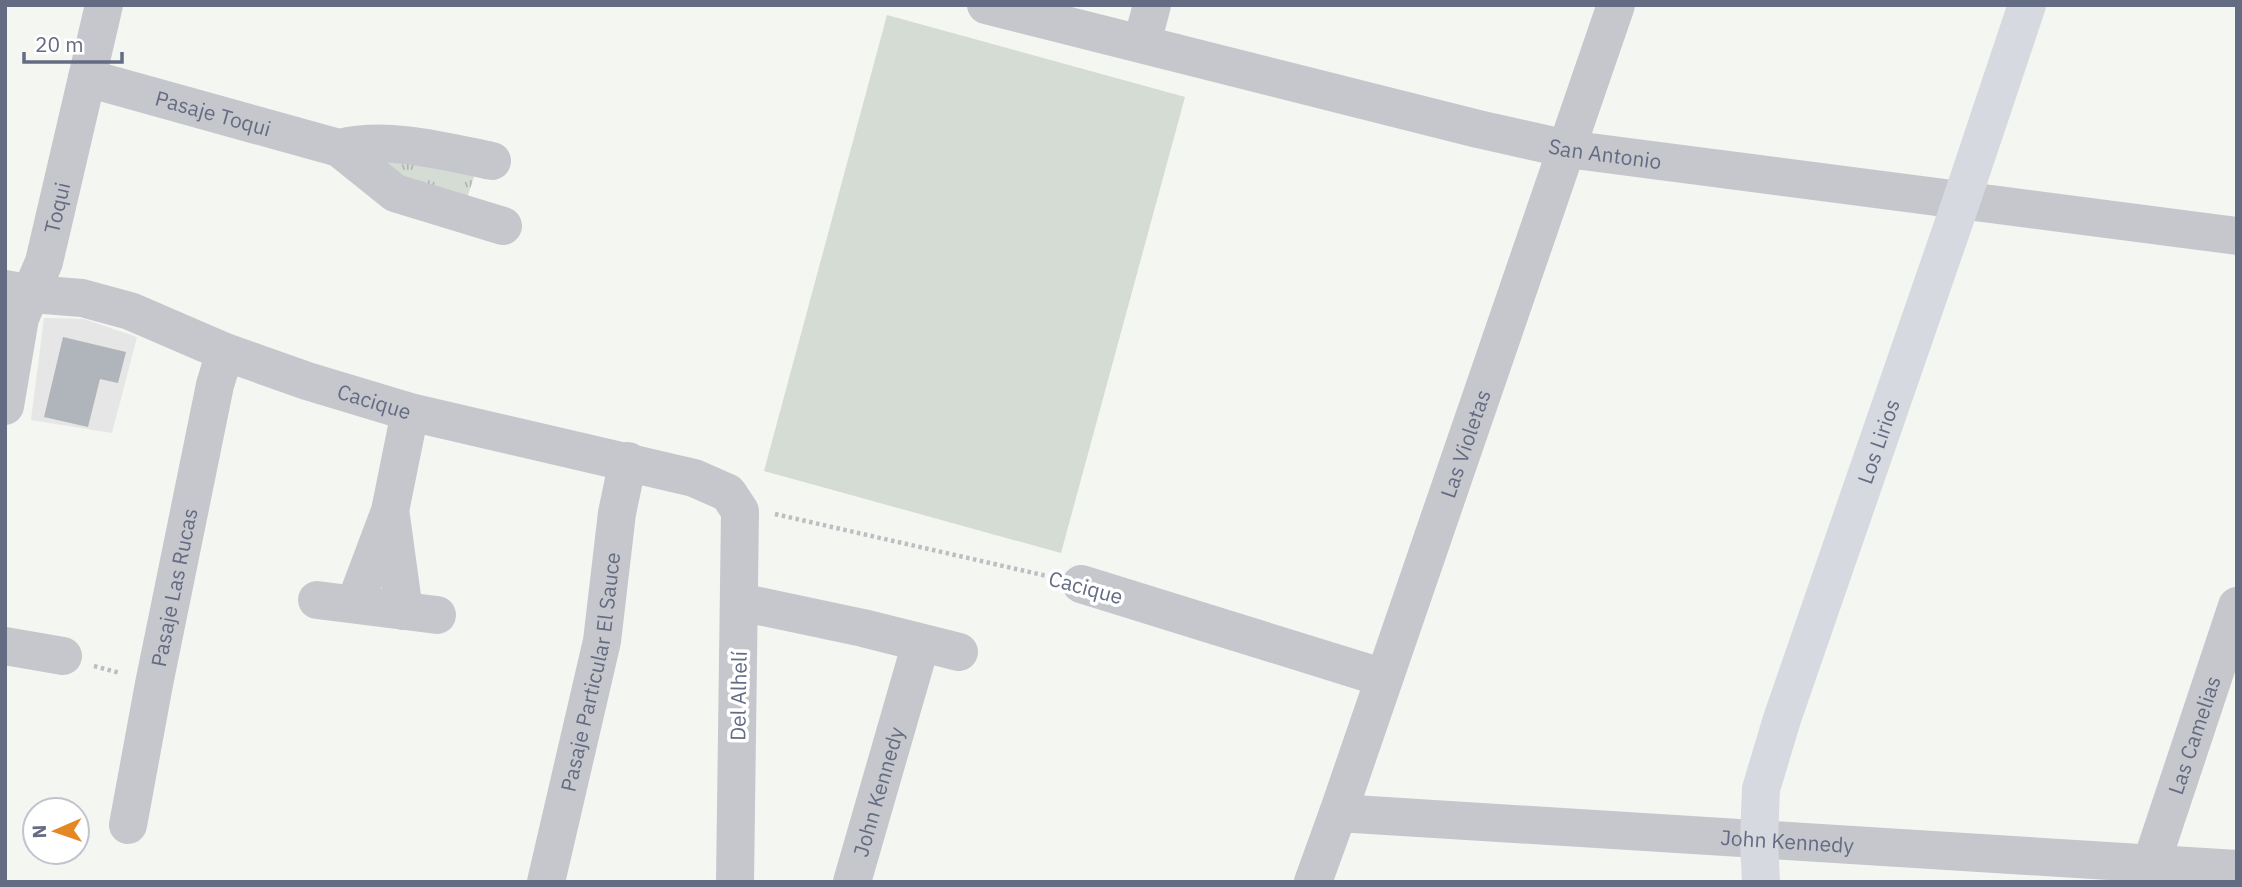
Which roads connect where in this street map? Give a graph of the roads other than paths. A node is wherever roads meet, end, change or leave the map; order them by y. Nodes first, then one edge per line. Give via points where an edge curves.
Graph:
1 (104, 5) edge
2 (986, 5) edge
3 (1152, 5) edge
4 (1616, 5) edge
5 (2026, 5) edge
6 (1142, 43) junction
7 (87, 78) junction
8 (339, 148) junction
9 (1567, 149) junction
10 (1961, 202) junction
11 (2237, 236) edge
12 (18, 292) edge
13 (225, 352) junction
14 (5, 406) edge
15 (410, 412) junction
16 (628, 461) junction
17 (390, 511) junction
18 (740, 511) joint
19 (1081, 584) road end
20 (317, 600) dead end
21 (740, 602) junction
22 (355, 604) junction
23 (2237, 606) edge
24 (863, 628) junction
25 (921, 643) junction
26 (5, 646) edge
27 (959, 652) dead end
28 (63, 656) road end
29 (1384, 678) junction
30 (904, 699) junction
31 (1338, 813) junction
32 (128, 825) dead end
33 (1759, 840) junction
34 (2151, 864) junction
35 (2237, 869) edge
36 (546, 882) edge
37 (735, 882) edge
38 (852, 882) edge
39 (1312, 882) edge
40 (1761, 882) edge

1 - 7 street, Toqui
2 - 6 street, San Antonio
3 - 6 street
4 - 9 street, Las Violetas
5 - 10 main road, Los Lirios
6 - 9 street, San Antonio
7 - 8 street, Pasaje Toqui
7 - 12 street, Toqui via 44,262
8 - 8 street, Pasaje Toqui via 395,193 490,222 496,151 358,143
9 - 10 street, San Antonio
9 - 29 street, Las Violetas
10 - 11 street, San Antonio
10 - 33 main road, Los Lirios via 1782,719 1761,789
12 - 13 street, Cacique via 82,298 130,311
12 - 14 street, Toqui via 20,318
13 - 15 street, Cacique
13 - 32 street, Pasaje Las Rucas
15 - 16 street, Cacique
15 - 17 street
16 - 18 street, Cacique via 694,478 728,493
16 - 36 street, Pasaje Particular El Sauce via 602,641
17 - 22 street
17 - 22 street via 421,613
18 - 21 street, Del Alhelí
19 - 29 street, Cacique
20 - 22 street
21 - 24 street
21 - 37 street, Del Alhelí
23 - 34 street, Las Camelias
24 - 25 street
24 - 30 street, John Kennedy
25 - 27 street
25 - 30 street, John Kennedy
26 - 28 street
29 - 31 street, Las Violetas
30 - 38 street, John Kennedy
31 - 33 street, John Kennedy
31 - 39 street, Las Violetas
33 - 34 street, John Kennedy
33 - 40 main road, Los Lirios
34 - 35 street, John Kennedy

